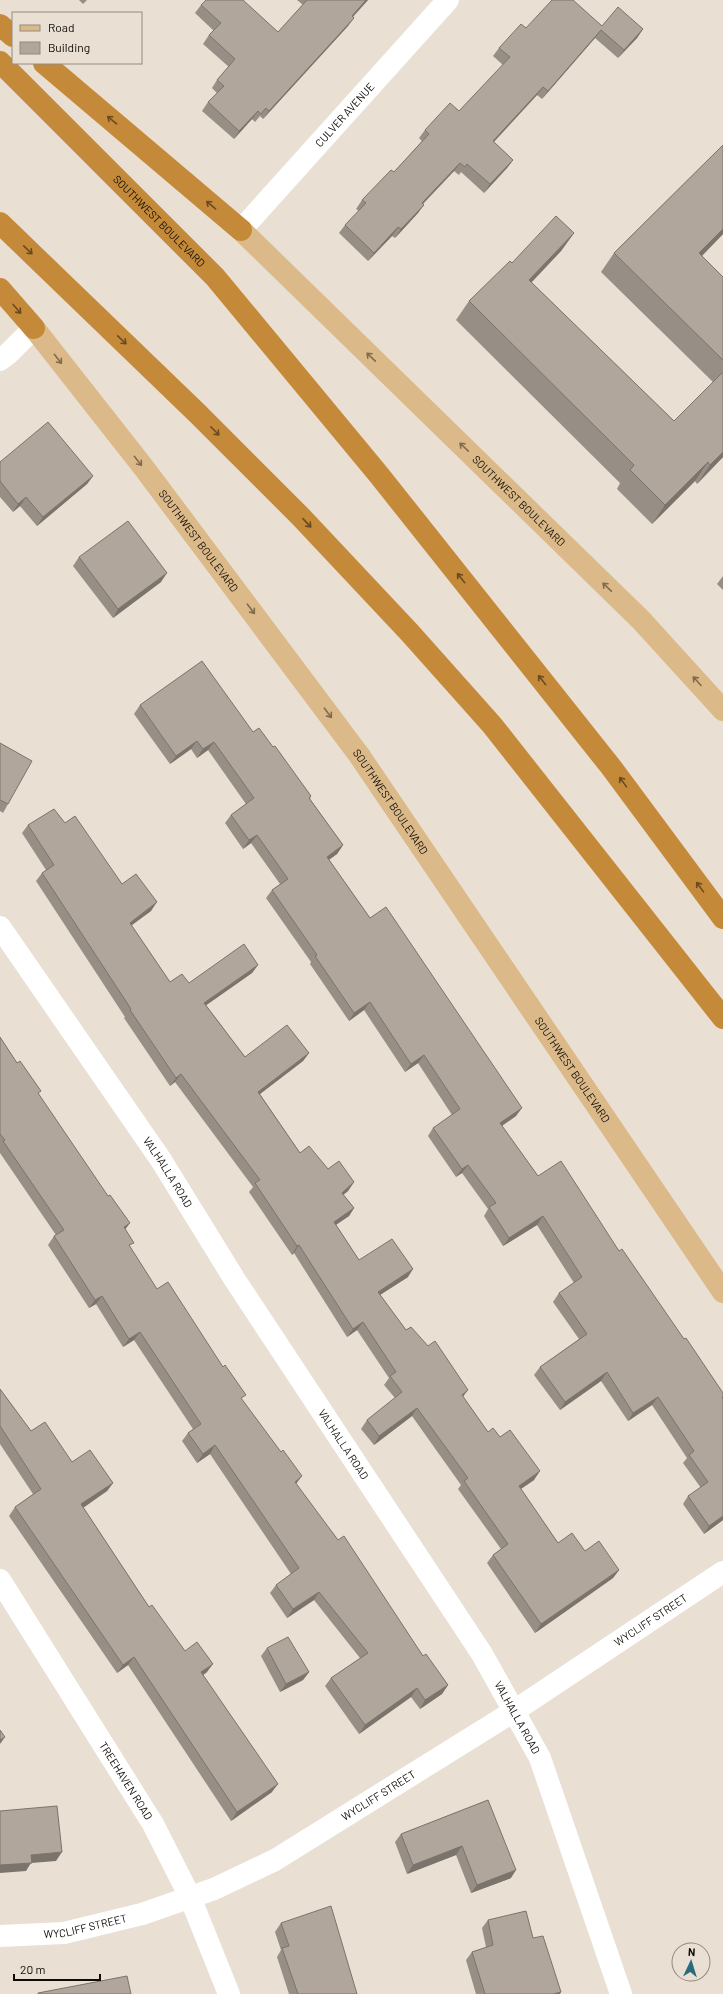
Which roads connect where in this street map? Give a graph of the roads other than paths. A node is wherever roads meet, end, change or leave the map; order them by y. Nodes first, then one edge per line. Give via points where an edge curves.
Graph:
1 (448, 0) edge
2 (0, 25) edge
3 (12, 35) edge
4 (0, 62) edge
5 (45, 64) edge
6 (0, 223) edge
7 (240, 230) junction
8 (0, 289) edge
9 (34, 328) junction
10 (0, 360) edge
11 (723, 710) edge
12 (723, 918) edge
13 (0, 927) edge
14 (723, 1018) edge
15 (723, 1292) edge
16 (723, 1572) edge
17 (0, 1580) edge
18 (514, 1711) junction
19 (190, 1897) junction
20 (0, 1936) edge
21 (228, 1994) edge
22 (621, 1994) edge

1 - 7 street, CULVER AVENUE
2 - 3 highway
12 -> 4 highway, SOUTHWEST BOULEVARD via 606,760 379,475 215,277
7 -> 5 highway
6 -> 14 highway via 197,413 301,517 410,633 492,725
11 -> 7 main road, SOUTHWEST BOULEVARD via 641,620
8 -> 9 highway
9 - 10 street
9 -> 15 main road, SOUTHWEST BOULEVARD via 177,511 359,755
13 - 18 street, VALHALLA ROAD via 161,1160 235,1280 482,1654
16 - 18 street, WYCLIFF STREET
17 - 19 street, TREEHAVEN ROAD via 153,1824
18 - 19 street, WYCLIFF STREET via 275,1860 214,1890
18 - 22 street, VALHALLA ROAD via 540,1758
19 - 20 street, WYCLIFF STREET via 142,1914 64,1933
19 - 21 street, TREEHAVEN ROAD

